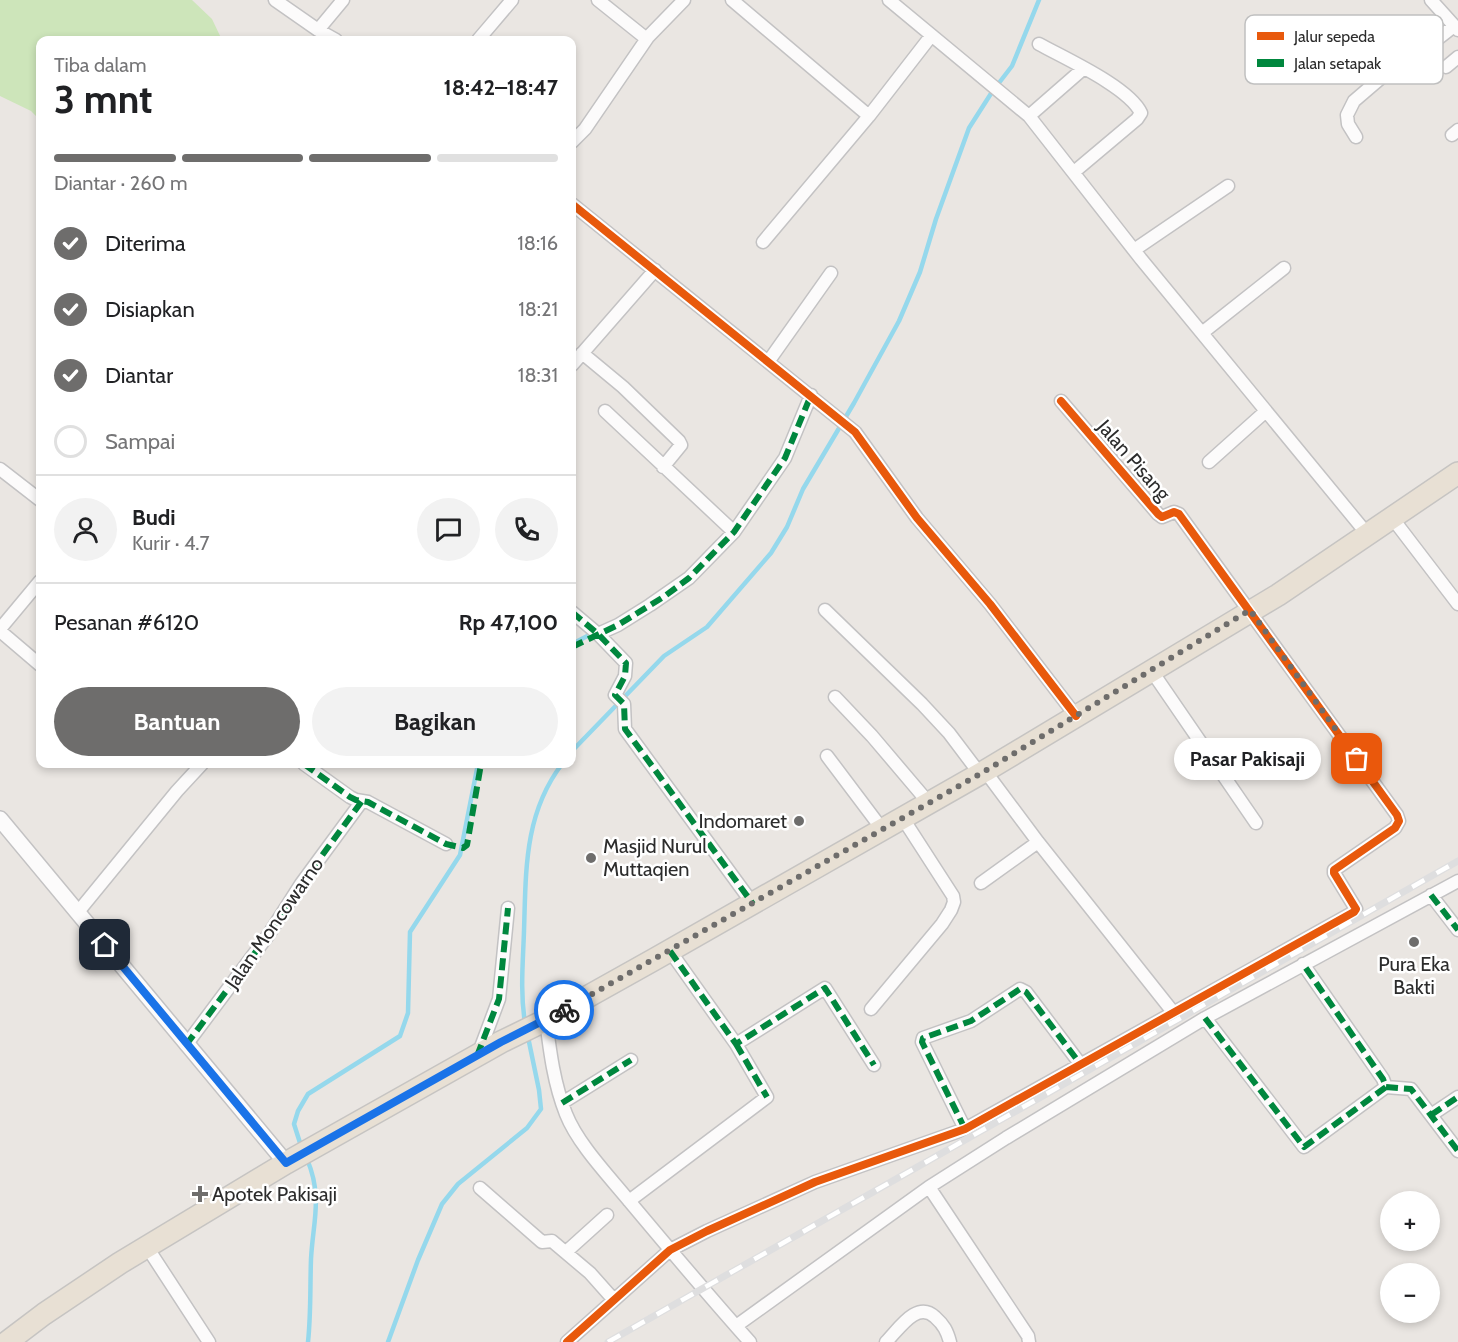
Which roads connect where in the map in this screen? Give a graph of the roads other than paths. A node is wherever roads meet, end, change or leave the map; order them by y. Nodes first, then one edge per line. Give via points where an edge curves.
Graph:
1 (275, 0) edge
2 (343, 0) edge
3 (512, 0) edge
4 (598, 0) edge
5 (684, 0) edge
6 (732, 0) edge
7 (889, 0) edge
8 (1431, 0) edge
9 (1456, 28) edge
10 (318, 30) junction
11 (329, 36) edge
12 (481, 36) edge
13 (931, 36) junction
14 (648, 37) junction
15 (1443, 37) edge
16 (1039, 44) dead end
17 (1458, 57) edge
18 (1446, 67) dead end
19 (1084, 68) junction
20 (1374, 84) edge
21 (869, 116) junction
22 (1029, 116) junction
23 (1356, 137) dead end
24 (576, 138) edge
25 (1074, 172) junction
26 (1228, 186) dead end
27 (576, 207) edge
28 (763, 242) dead end
29 (1134, 250) junction
30 (1284, 268) dead end
31 (655, 270) junction
32 (831, 273) dead end
33 (1202, 333) junction
34 (582, 353) junction
35 (576, 360) edge
36 (768, 362) junction
37 (812, 396) junction
38 (1061, 401) dead end
39 (605, 411) dead end
40 (1266, 411) junction
41 (1209, 462) dead end
42 (663, 467) junction
43 (0, 469) edge
44 (1458, 473) edge
45 (36, 497) edge
46 (1393, 519) junction
47 (734, 532) junction
48 (1368, 535) junction
49 (36, 586) edge
50 (1458, 604) edge
51 (825, 610) dead end
52 (1250, 610) junction
53 (576, 615) edge
54 (0, 630) edge
55 (595, 632) junction
56 (36, 662) edge
57 (1151, 670) junction
58 (835, 697) dead end
59 (1076, 716) junction
60 (827, 756) dead end
61 (198, 768) edge
62 (310, 768) edge
63 (983, 772) junction
64 (362, 801) junction
65 (928, 802) junction
66 (902, 817) junction
67 (0, 819) edge
68 (1256, 823) dead end
69 (882, 829) junction
70 (1038, 842) junction
71 (446, 844) dead end
72 (1458, 881) edge
73 (981, 883) dead end
74 (1431, 895) junction
75 (753, 904) junction
76 (508, 908) dead end
77 (78, 912) junction
78 (1458, 930) edge
79 (669, 951) junction
80 (1303, 964) junction
81 (871, 1009) dead end
82 (1173, 1012) junction
83 (1205, 1018) junction
84 (540, 1022) junction
85 (736, 1044) junction
86 (186, 1045) junction
87 (477, 1056) junction
88 (631, 1060) dead end
89 (874, 1065) dead end
90 (1081, 1065) junction
91 (1386, 1087) junction
92 (1458, 1097) edge
93 (562, 1103) junction
94 (1431, 1115) junction
95 (965, 1129) junction
96 (1458, 1151) edge
97 (298, 1157) junction
98 (929, 1187) junction
99 (480, 1188) dead end
100 (629, 1201) junction
101 (607, 1215) dead end
102 (147, 1247) junction
103 (670, 1250) junction
104 (566, 1252) junction
105 (614, 1300) junction
106 (736, 1326) junction
107 (7, 1342) edge
108 (209, 1342) edge
109 (567, 1342) edge
110 (750, 1342) edge
111 (886, 1342) edge
112 (950, 1342) edge
113 (1029, 1342) edge

1 - 10 street
2 - 10 street
3 - 12 street
4 - 14 street
5 - 14 street
6 - 21 street
7 - 13 street
8 - 9 street
9 - 15 street
10 - 11 street
13 - 21 street
13 - 22 street
14 - 24 street
16 - 19 street
17 - 18 street
19 - 22 street
19 - 25 street via 1100,76 1141,113
20 - 23 street via 1354,101 1347,115
21 - 28 street
22 - 25 street
25 - 29 street
26 - 29 street
27 - 31 street
29 - 33 street
30 - 33 street
31 - 34 street
31 - 36 street
32 - 36 street
33 - 40 street
34 - 35 street
34 - 42 street via 679,441 678,450
36 - 37 street
37 - 47 street via 785,458
37 - 59 street via 855,432 917,518 990,604
38 - 52 street, Jalan Pisang via 1158,514 1179,514
39 - 42 street
40 - 41 street
40 - 48 street
42 - 47 street
43 - 45 street
44 - 46 highway
46 - 48 highway
46 - 50 street
47 - 55 street via 689,579 618,625
48 - 52 highway
49 - 54 street
51 - 63 street via 922,704
52 - 57 highway
52 - 82 street via 1399,821 1395,828 1334,870 1356,909 1354,912
53 - 55 street
54 - 56 street
55 - 75 street via 626,663 620,699 625,729
57 - 59 highway
57 - 68 street
58 - 65 street
59 - 63 highway
60 - 69 street
61 - 77 street
62 - 64 street via 350,797
63 - 65 highway
63 - 70 street
64 - 71 street
64 - 86 street, Jalan Moncowarno
65 - 66 highway
66 - 69 highway
66 - 81 street via 954,902 942,924
67 - 77 street
69 - 75 highway
70 - 73 street
70 - 82 street
72 - 74 street
74 - 78 street
74 - 80 street
75 - 79 highway
76 - 87 street via 499,999
77 - 86 street
79 - 84 highway
79 - 85 street
80 - 83 street
80 - 91 street
82 - 90 street
83 - 91 street via 1304,1147
83 - 98 street
84 - 87 highway
84 - 93 street
85 - 89 street via 825,988
85 - 100 street via 766,1097
86 - 97 street
87 - 97 highway
88 - 93 street
90 - 95 street
90 - 95 street via 1020,989 971,1021 923,1038
91 - 94 street via 1411,1089
92 - 94 street
93 - 100 street via 576,1132
94 - 96 street
95 - 103 street via 815,1182
97 - 102 highway
98 - 106 street
98 - 113 street
99 - 104 street via 542,1242 551,1240
100 - 103 street
101 - 104 street
102 - 107 highway
102 - 108 street
103 - 105 street
103 - 106 street
104 - 105 street
105 - 109 street
106 - 110 street
111 - 112 street via 921,1310 929,1311 945,1326

